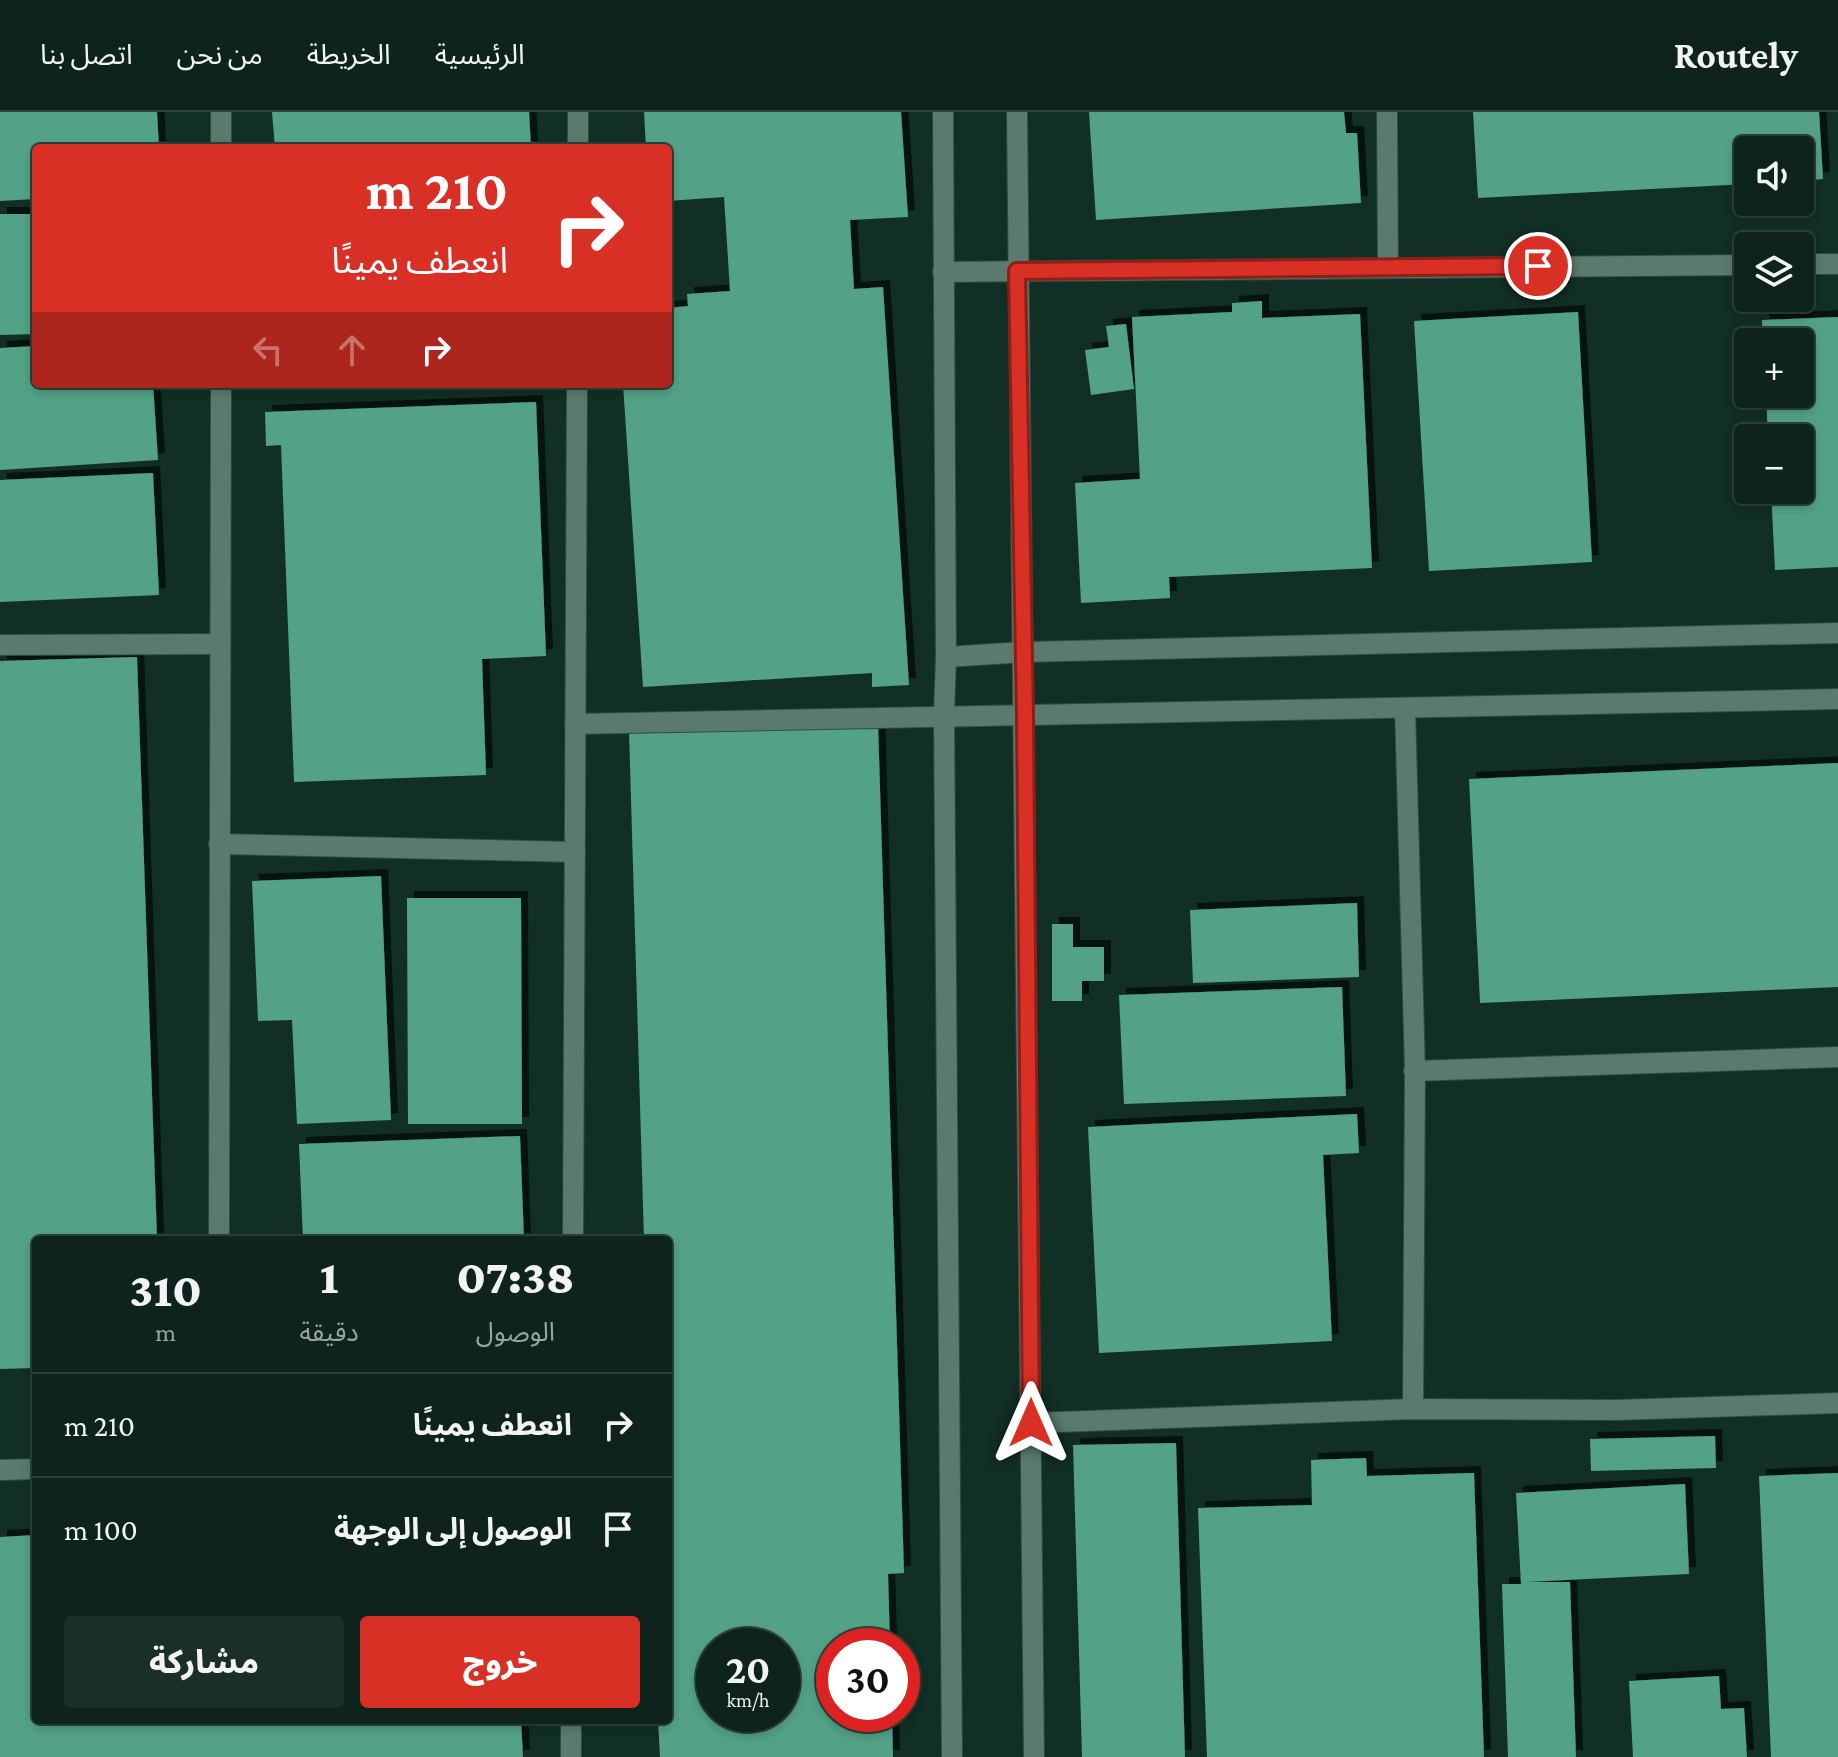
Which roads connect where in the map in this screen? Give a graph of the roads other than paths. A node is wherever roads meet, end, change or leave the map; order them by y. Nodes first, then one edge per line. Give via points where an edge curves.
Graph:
1 (221, 112) edge
2 (578, 112) edge
3 (943, 112) edge
4 (1017, 112) edge
5 (1387, 112) edge
6 (221, 144) edge
7 (578, 144) edge
8 (1814, 264) edge
9 (1838, 264) edge
10 (1734, 265) edge
11 (1388, 268) junction
12 (1017, 271) junction
13 (943, 272) junction
14 (221, 388) edge
15 (577, 388) edge
16 (1838, 633) edge
17 (220, 644) junction
18 (0, 645) edge
19 (1024, 652) junction
20 (946, 657) junction
21 (1838, 699) edge
22 (1405, 708) junction
23 (944, 715) junction
24 (1025, 716) junction
25 (575, 724) junction
26 (219, 844) junction
27 (575, 852) junction
28 (1838, 1057) edge
29 (1414, 1071) junction
30 (219, 1236) edge
31 (573, 1236) edge
32 (1838, 1403) edge
33 (1413, 1409) junction
34 (1031, 1423) junction
35 (32, 1469) edge
36 (0, 1470) edge
37 (571, 1724) edge
38 (571, 1757) edge
39 (952, 1757) edge
40 (1034, 1757) edge

1 - 6 street
2 - 7 street
3 - 13 street
4 - 12 street
5 - 11 street
8 - 9 street
10 - 11 street
11 - 12 street
12 - 13 street
12 - 19 street
13 - 20 street
14 - 17 street
15 - 25 street
16 - 19 street
17 - 18 street
17 - 26 street
19 - 20 street
19 - 24 street
20 - 23 street
21 - 22 street
22 - 24 street
22 - 29 street
23 - 24 street
23 - 25 street
23 - 39 street
24 - 34 street
25 - 27 street
26 - 27 street
26 - 30 street
27 - 31 street
28 - 29 street
29 - 33 street
32 - 33 street
33 - 34 street
34 - 40 street
35 - 36 street
37 - 38 street

